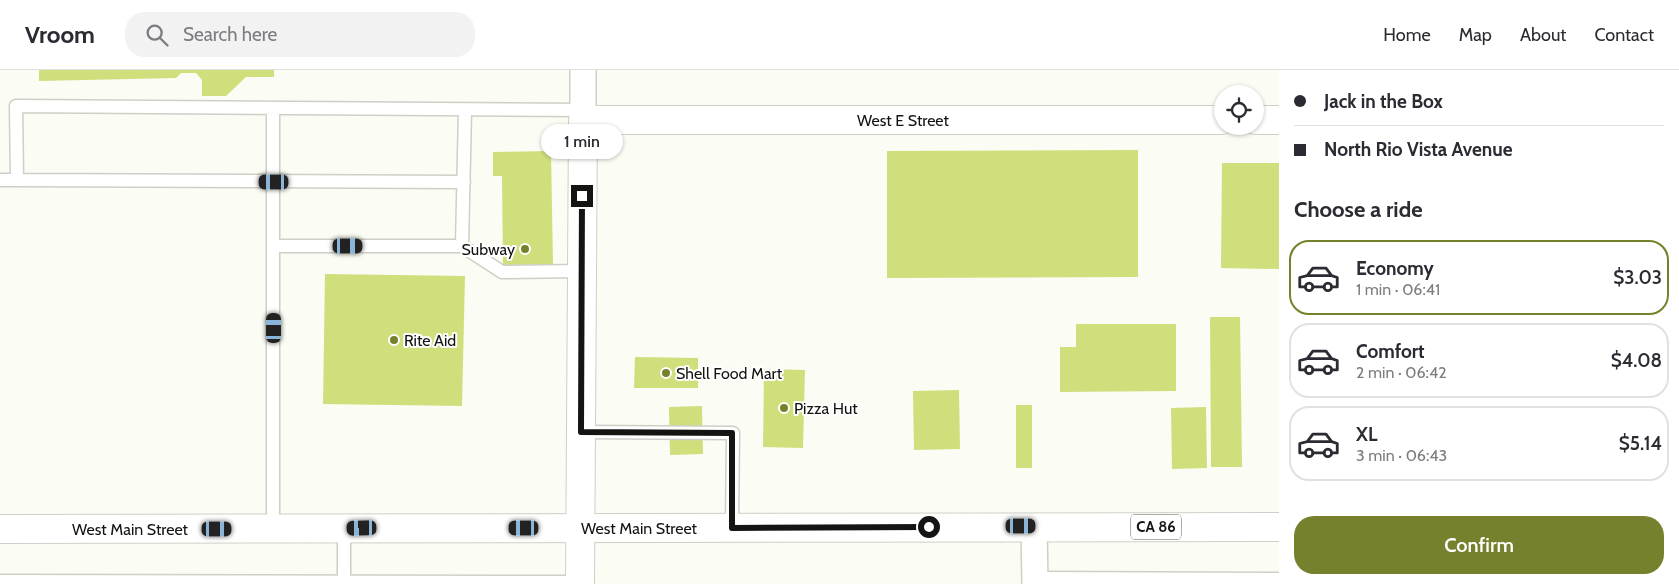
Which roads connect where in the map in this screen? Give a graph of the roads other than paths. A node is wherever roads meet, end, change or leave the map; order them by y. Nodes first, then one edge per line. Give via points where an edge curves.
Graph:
1 (582, 70) edge
2 (273, 109) junction
3 (465, 110) junction
4 (583, 115) junction
5 (1214, 120) edge
6 (1264, 120) edge
7 (1279, 120) edge
8 (0, 180) edge
9 (17, 180) junction
10 (274, 182) junction
11 (464, 182) junction
12 (273, 246) junction
13 (462, 246) junction
14 (582, 272) junction
15 (581, 432) junction
16 (1034, 526) junction
17 (1279, 526) edge
18 (344, 528) junction
19 (580, 528) junction
20 (732, 528) junction
21 (0, 529) edge
22 (274, 529) junction
23 (1279, 579) edge
24 (0, 581) edge
25 (1035, 581) edge
26 (112, 582) edge
27 (344, 582) junction
28 (580, 583) edge

1 - 4 street
2 - 3 lane
2 - 9 lane via 16,106
2 - 10 lane
3 - 4 lane
3 - 11 lane
4 - 5 main road, West E Street
4 - 14 main road
6 - 7 main road
8 - 9 lane
9 - 10 lane
10 - 11 lane
10 - 12 lane
11 - 13 lane
12 - 13 lane
12 - 22 lane
13 - 14 lane via 502,272
14 - 15 main road
15 - 19 main road
15 - 20 lane via 732,433
16 - 17 main road, West Main Street / CA 86
16 - 20 main road, West Main Street / CA 86
16 - 25 street
18 - 19 main road, West Main Street / CA 86
18 - 22 main road, West Main Street / CA 86
18 - 27 lane
19 - 20 main road, West Main Street / CA 86
19 - 28 main road
21 - 22 main road, West Main Street / CA 86
23 - 25 lane
24 - 26 lane
26 - 27 lane
27 - 28 lane

